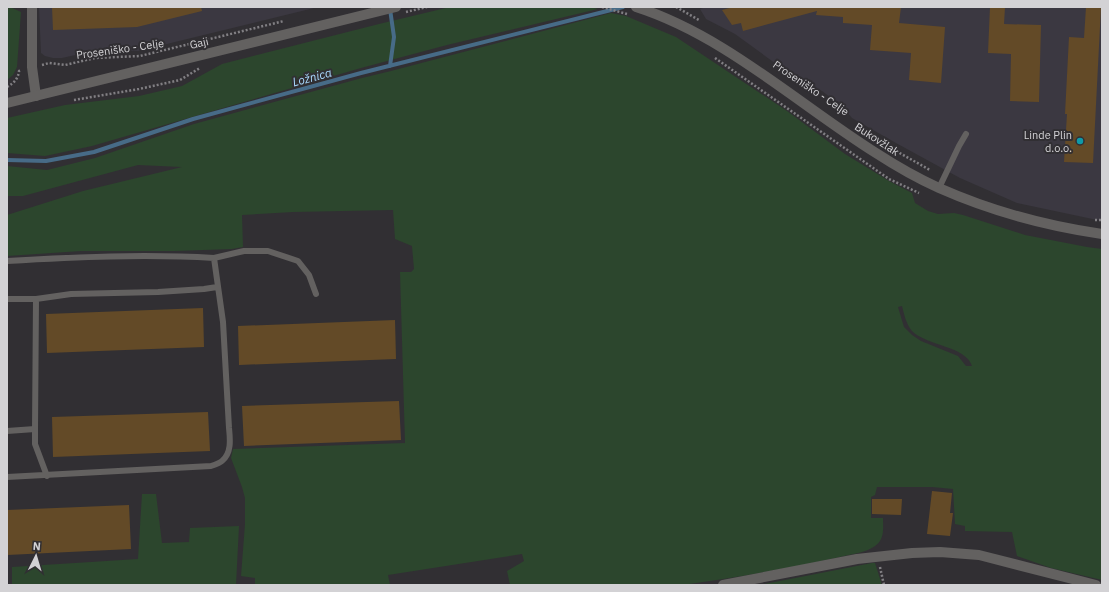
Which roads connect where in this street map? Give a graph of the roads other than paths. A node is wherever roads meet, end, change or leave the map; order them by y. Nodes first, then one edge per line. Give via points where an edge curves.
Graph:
1 (32, 7) edge
2 (636, 7) edge
3 (400, 10) edge
4 (36, 96) junction
5 (7, 103) edge
6 (966, 134) dead end
7 (939, 188) junction
8 (1102, 234) edge
9 (214, 258) junction
10 (7, 261) edge
11 (217, 286) junction
12 (316, 294) dead end
13 (7, 299) edge
14 (36, 300) junction
15 (35, 429) junction
16 (7, 431) edge
17 (46, 476) junction
18 (7, 477) edge
19 (1075, 582) edge
20 (723, 585) edge
21 (1096, 585) edge

1 - 4 street via 32,67
2 - 7 street, Bukovžlak via 661,16 721,47 875,152
3 - 4 street, Gaji via 384,10
4 - 5 street, Gaji
6 - 7 lane
7 - 8 street, Bukovžlak via 1025,218
9 - 10 lane via 74,257
9 - 11 lane
9 - 12 lane via 244,251 268,251 298,261 309,274
11 - 14 lane via 158,292 71,294
11 - 17 lane via 223,322 230,445 222,461 211,466
13 - 14 lane
14 - 15 lane
15 - 16 lane
15 - 17 lane via 35,444
17 - 18 lane
19 - 20 street via 979,555 940,552 857,559
19 - 21 street

